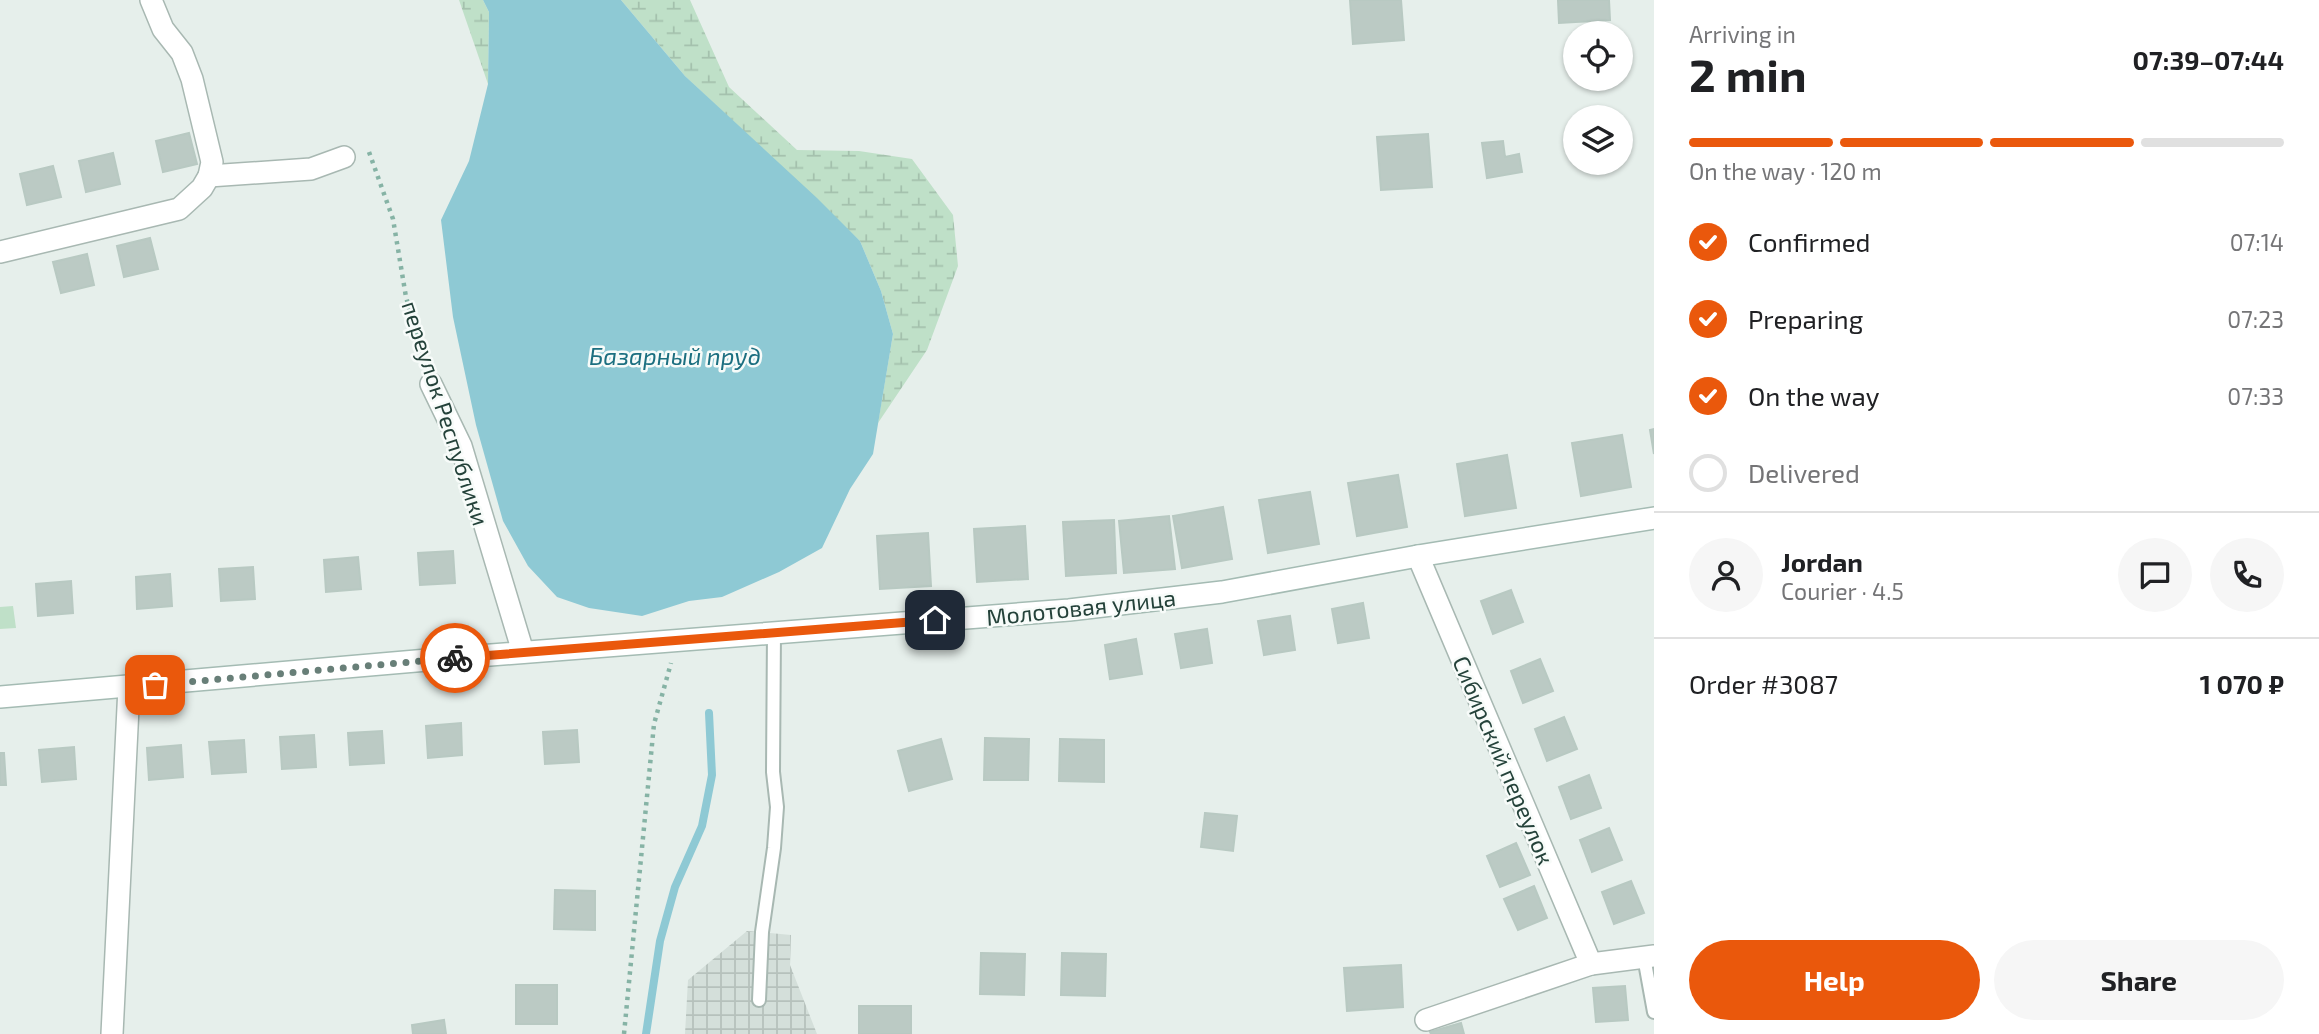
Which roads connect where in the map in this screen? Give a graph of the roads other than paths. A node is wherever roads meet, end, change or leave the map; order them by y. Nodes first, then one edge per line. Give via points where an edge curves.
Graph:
1 (151, 0) edge
2 (344, 156) road end
3 (209, 176) junction
4 (0, 252) edge
5 (431, 384) road end
6 (1654, 518) edge
7 (1418, 556) junction
8 (774, 632) junction
9 (523, 652) junction
10 (129, 687) junction
11 (0, 696) edge
12 (1649, 956) edge
13 (1591, 964) junction
14 (759, 1000) dead end
15 (1654, 1012) edge
16 (1426, 1020) dead end
17 (112, 1034) edge

1 - 3 street via 163,29 182,52 192,79 212,162
2 - 3 street via 311,169
3 - 4 street via 179,209
5 - 9 street, переулок Республики via 461,446
6 - 7 street, Молотовая улица
7 - 8 street, Молотовая улица via 1222,593 1069,610
7 - 13 street, Сибирский переулок
8 - 9 street, Молотовая улица
8 - 14 lane via 777,807
9 - 10 street, Молотовая улица
10 - 11 street, Молотовая улица
10 - 17 street
12 - 13 street
12 - 15 lane
13 - 16 street

